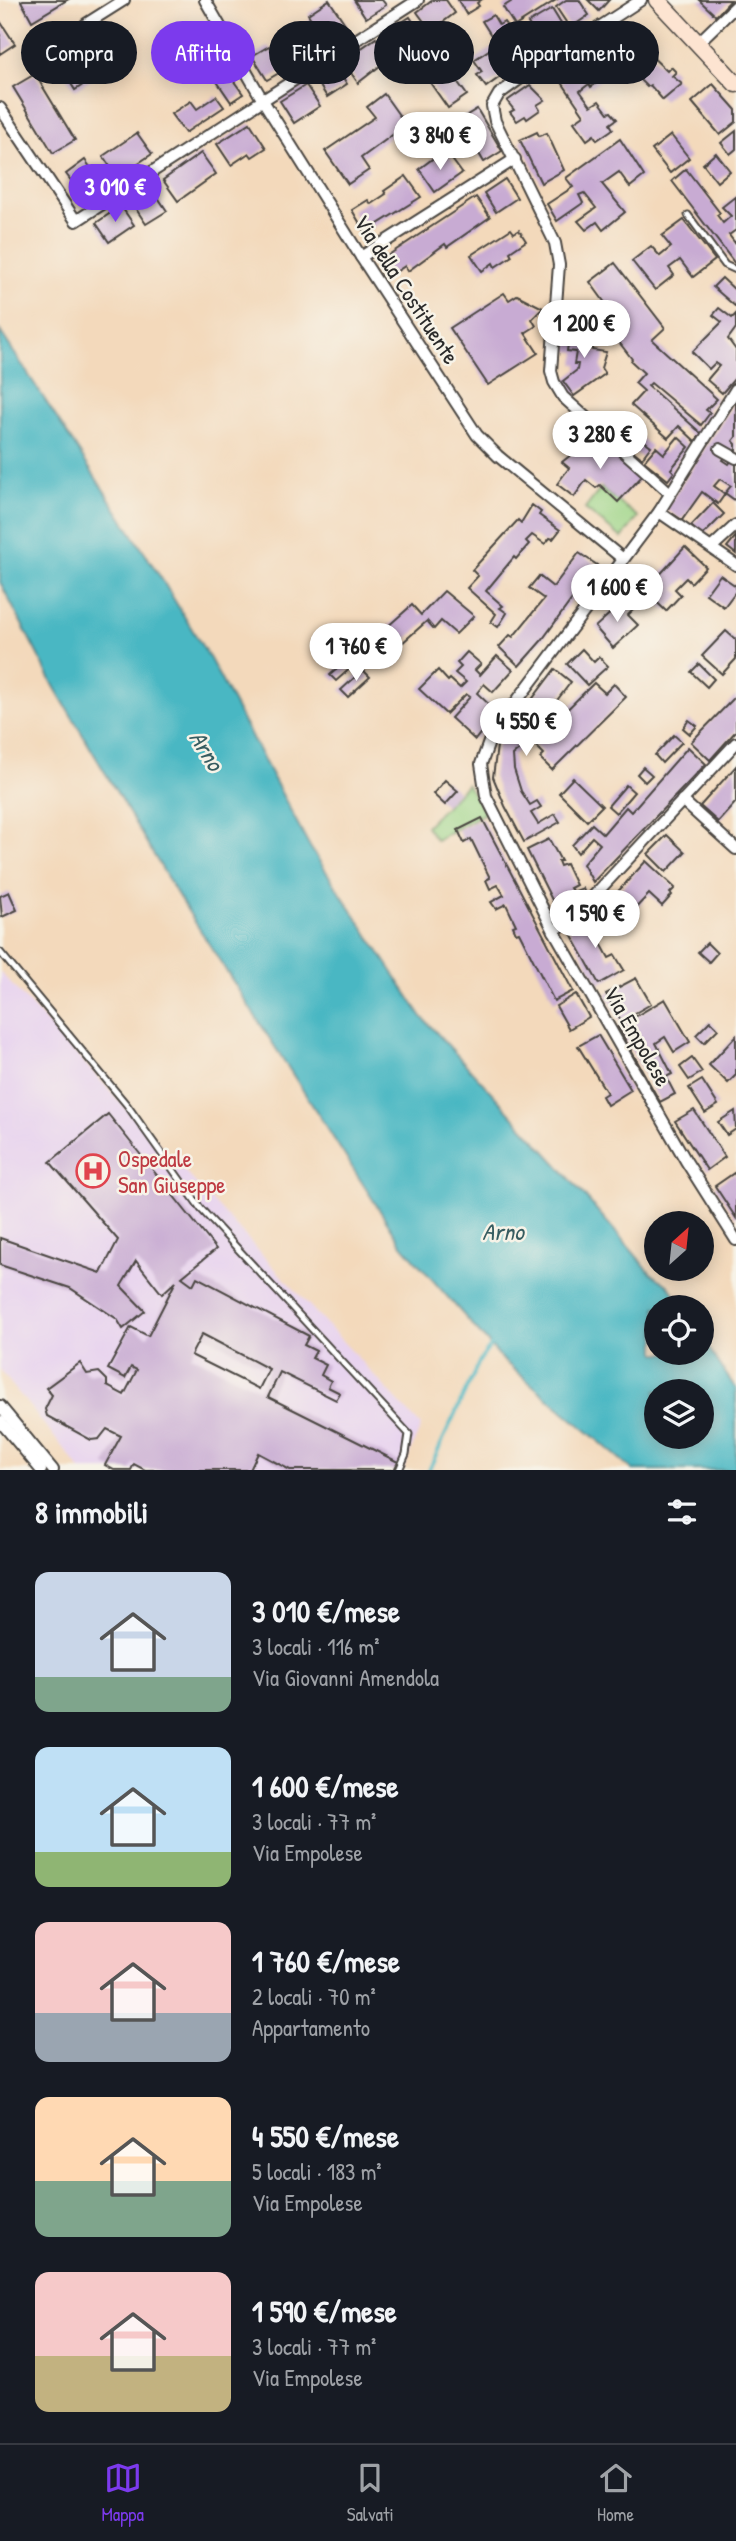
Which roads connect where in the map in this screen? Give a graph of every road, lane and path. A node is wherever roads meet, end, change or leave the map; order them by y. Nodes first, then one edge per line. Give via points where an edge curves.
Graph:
1 (124, 0) edge
2 (205, 0) edge
3 (641, 0) edge
4 (657, 0) edge
5 (671, 0) edge
6 (410, 2) edge
7 (736, 6) edge
8 (91, 21) edge
9 (704, 37) junction
10 (736, 69) edge
11 (736, 84) edge
12 (262, 99) junction
13 (0, 108) edge
14 (515, 159) junction
15 (688, 215) dead end
16 (361, 257) junction
17 (736, 270) edge
18 (736, 389) edge
19 (720, 449) dead end
20 (736, 458) edge
21 (670, 493) junction
22 (659, 512) junction
23 (736, 524) edge
24 (712, 547) junction
25 (623, 559) junction
26 (736, 565) edge
27 (736, 743) edge
28 (682, 800) junction
29 (736, 849) edge
30 (554, 931) junction
31 (0, 952) edge
32 (735, 1238) edge
33 (0, 1406) edge
34 (0, 1421) edge
35 (41, 1470) edge
36 (53, 1470) edge
37 (400, 1470) edge

1 - 8 street
2 - 12 street, Via della Costituente
3 - 14 street via 499,94 492,106 495,121
4 - 11 main road
5 - 9 main road
6 - 12 street
7 - 9 street
9 - 10 main road
12 - 13 street via 76,221
12 - 16 street, Via della Costituente
14 - 16 street
14 - 21 street via 547,222 559,265 554,382 563,397
15 - 17 lane via 725,265
16 - 25 street, Via della Costituente via 485,444
18 - 21 street, Via Empolese
19 - 20 street
21 - 22 street, Via Empolese
22 - 24 street
22 - 25 street, Via Empolese
23 - 24 street
24 - 26 street
25 - 30 street, Via Empolese via 492,734 481,765 486,796
27 - 28 street
28 - 29 street
28 - 30 street via 575,916
30 - 32 street, Via Empolese via 685,1161
31 - 37 lane via 127,1105 201,1209 409,1434
33 - 36 street
34 - 35 street

